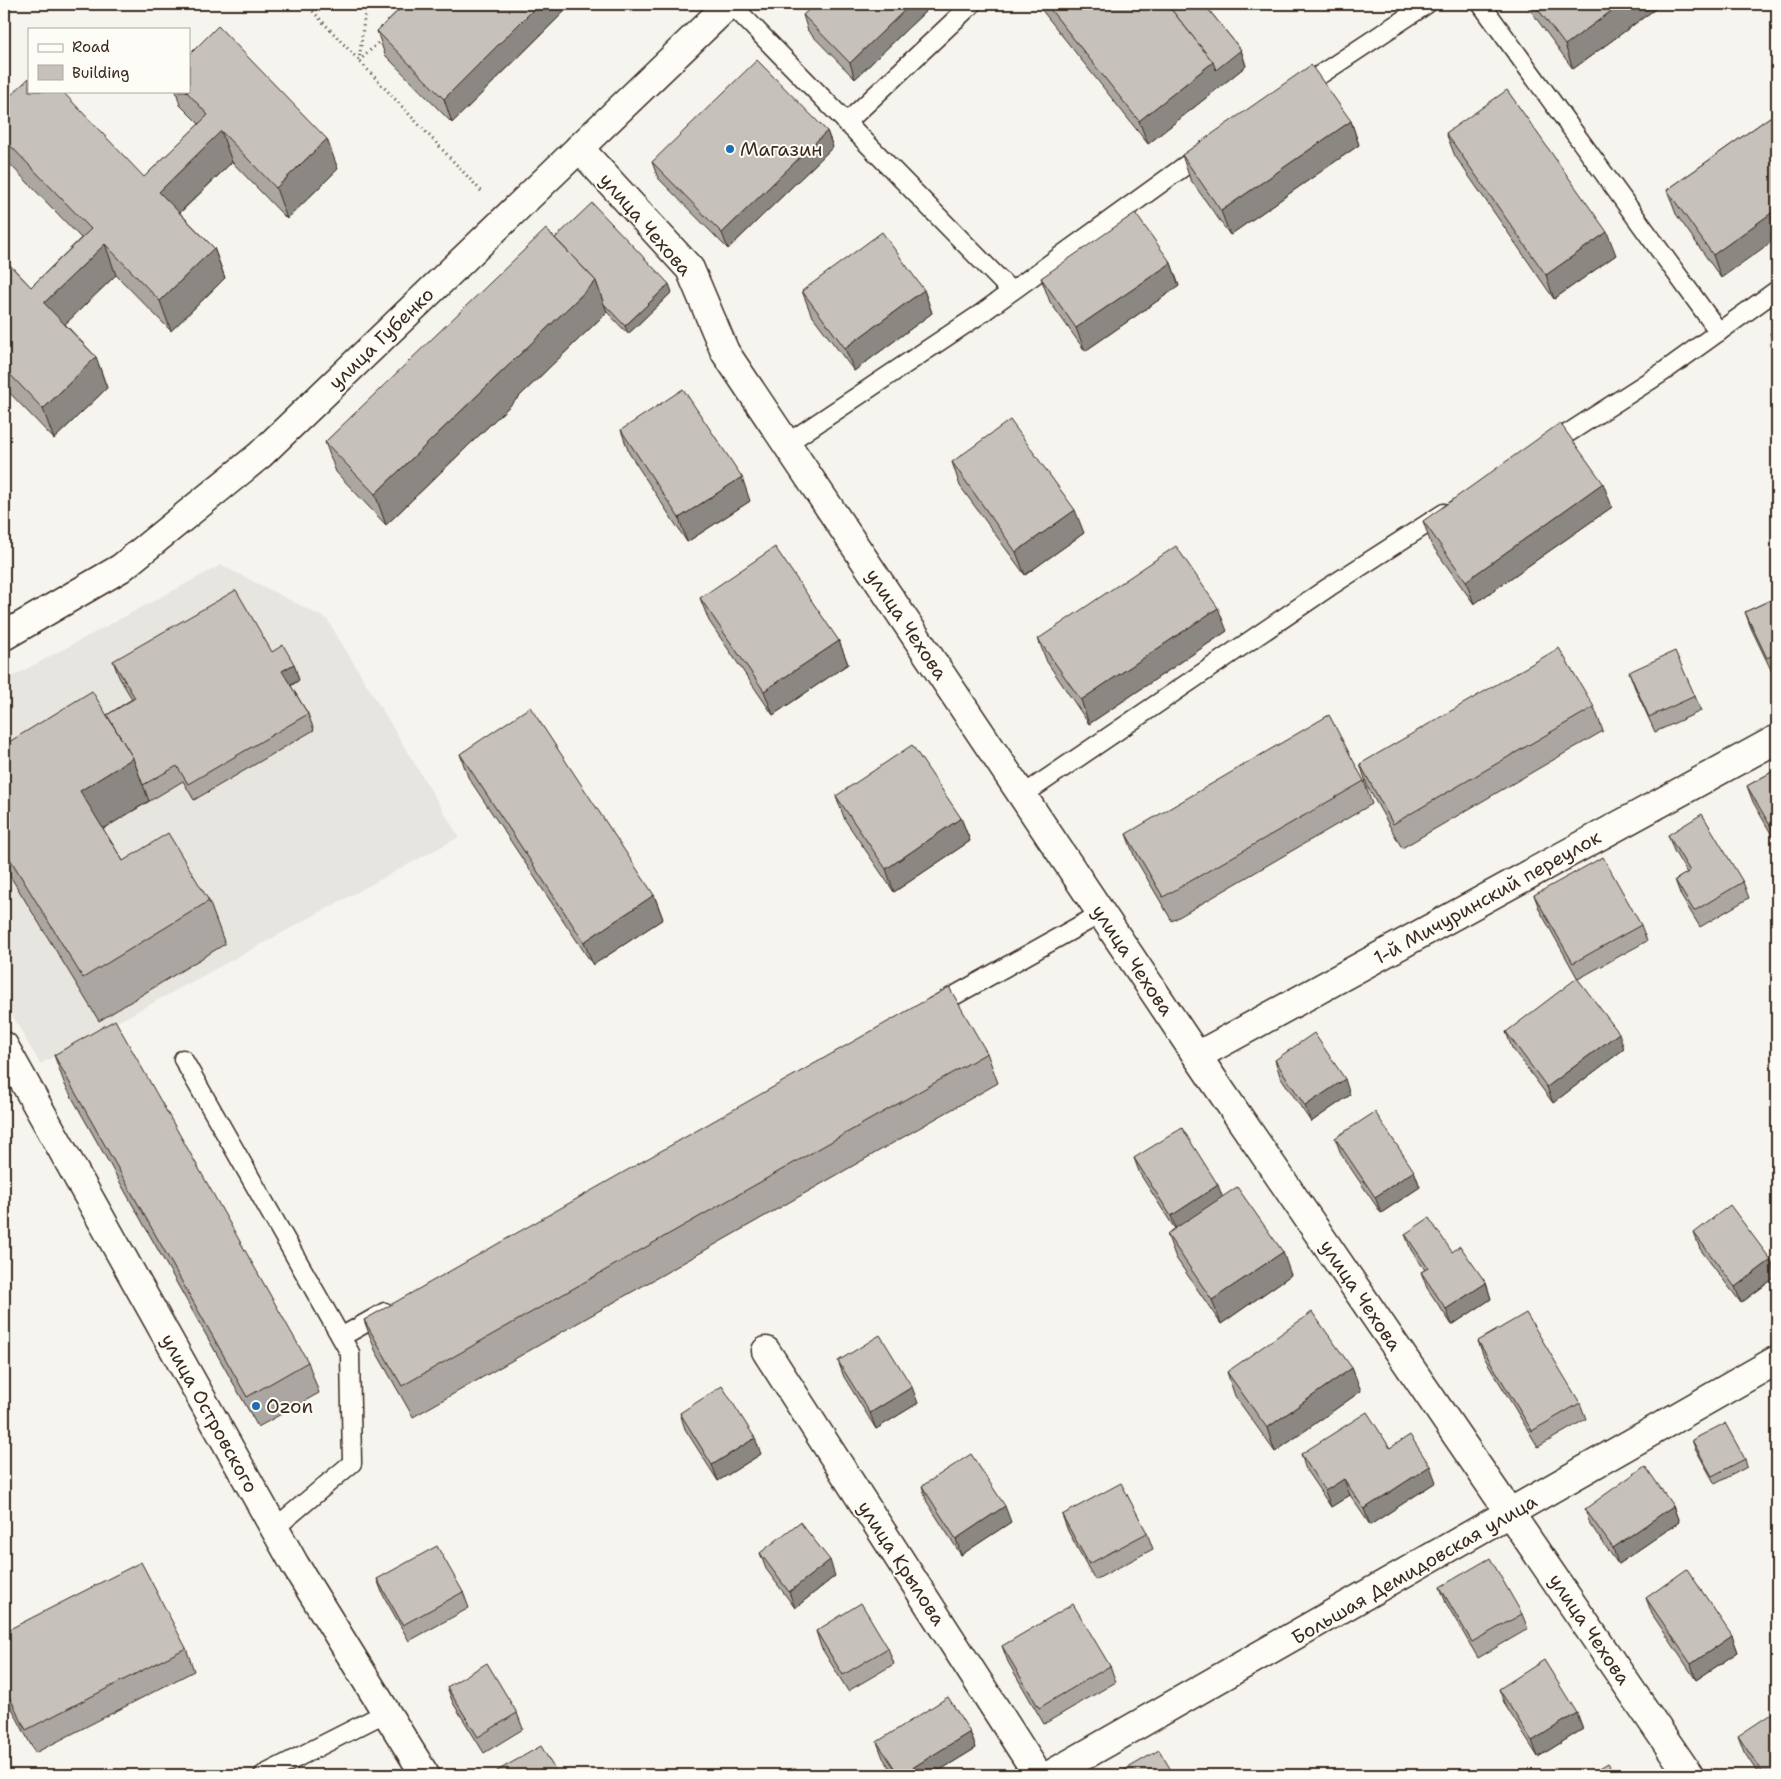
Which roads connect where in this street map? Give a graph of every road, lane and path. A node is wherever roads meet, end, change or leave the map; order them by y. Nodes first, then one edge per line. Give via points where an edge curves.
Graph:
1 (306, 4) edge
2 (366, 4) edge
3 (730, 4) edge
4 (972, 4) edge
5 (1427, 4) edge
6 (1481, 4) edge
7 (385, 36) edge
8 (359, 61) junction
9 (1286, 98) edge
10 (846, 122) junction
11 (1219, 142) edge
12 (579, 148) junction
13 (485, 195) dead end
14 (1777, 290) edge
15 (1011, 291) junction
16 (1719, 332) junction
17 (786, 444) junction
18 (1538, 453) edge
19 (1454, 506) edge
20 (4, 636) edge
21 (1777, 739) edge
22 (1023, 795) junction
23 (1102, 913) junction
24 (920, 1014) edge
25 (4, 1046) edge
26 (1197, 1056) junction
27 (183, 1059) dead end
28 (401, 1303) edge
29 (340, 1337) junction
30 (766, 1351) dead end
31 (1777, 1360) edge
32 (1511, 1514) junction
33 (275, 1528) junction
34 (387, 1712) junction
35 (263, 1775) edge
36 (425, 1775) edge
37 (1038, 1775) edge
38 (1050, 1775) edge
39 (1689, 1775) edge

1 - 8 path
2 - 8 path
3 - 10 lane
3 - 12 street, улица Губенко
4 - 10 lane
5 - 9 lane
6 - 16 lane
7 - 8 path
8 - 13 path
10 - 15 lane
11 - 15 lane
12 - 17 street, улица Чехова via 690,269 725,352
12 - 20 street, улица Губенко via 260,455 121,568
14 - 16 lane
15 - 17 lane
16 - 18 lane
17 - 22 street, улица Чехова
19 - 22 lane via 1329,586
21 - 26 street, 1-й Мичуринский переулок
22 - 23 street, улица Чехова
23 - 24 lane
23 - 26 street, улица Чехова
25 - 33 street, улица Островского
26 - 32 street, улица Чехова
27 - 29 lane
28 - 29 lane
29 - 33 lane via 350,1352 352,1463
30 - 37 street, улица Крылова
31 - 32 street, Большая Демидовская улица
32 - 38 street, Большая Демидовская улица
32 - 39 street, улица Чехова
33 - 34 street, улица Островского
34 - 35 lane
34 - 36 street, улица Островского

